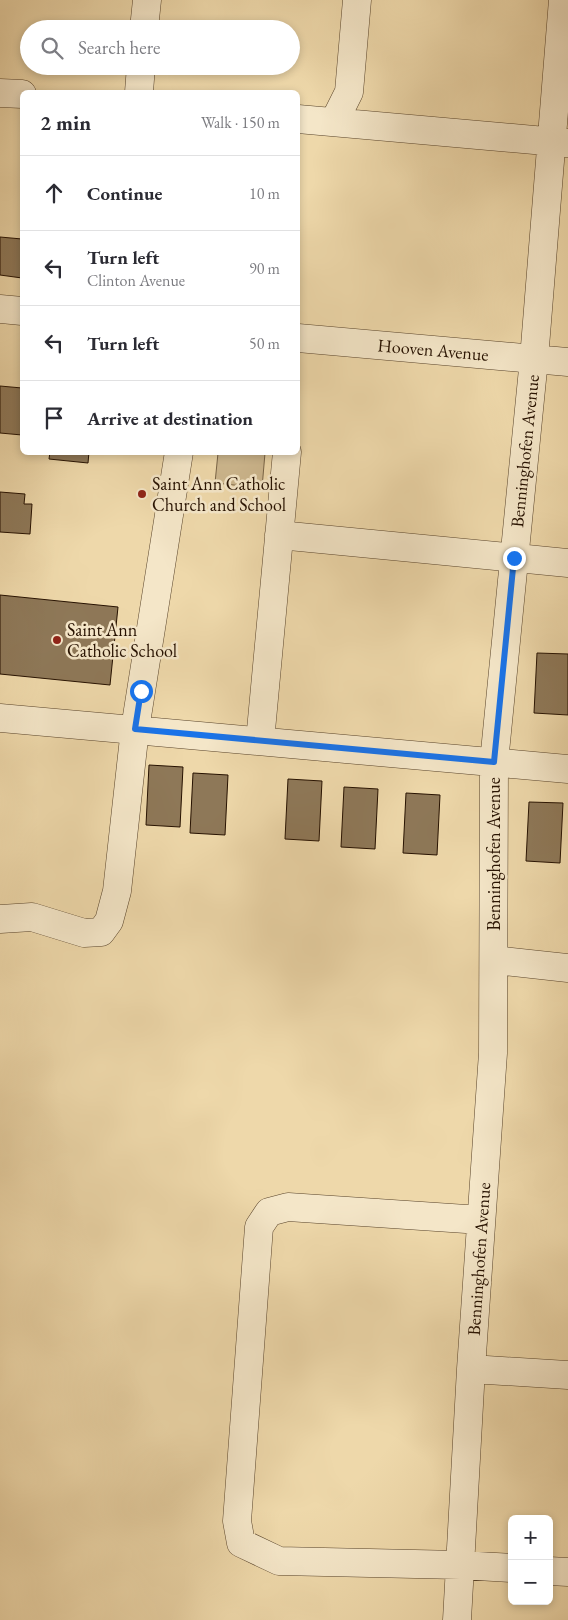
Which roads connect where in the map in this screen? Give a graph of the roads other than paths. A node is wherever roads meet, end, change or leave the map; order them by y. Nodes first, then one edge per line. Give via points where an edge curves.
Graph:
1 (147, 0) edge
2 (357, 0) edge
3 (563, 0) edge
4 (145, 20) edge
5 (140, 75) edge
6 (139, 90) edge
7 (0, 92) edge
8 (20, 94) edge
9 (300, 119) edge
10 (334, 122) junction
11 (560, 142) edge
12 (0, 309) edge
13 (20, 311) edge
14 (300, 344) edge
15 (534, 359) junction
16 (568, 362) edge
17 (179, 455) edge
18 (287, 455) edge
19 (279, 535) junction
20 (514, 558) junction
21 (568, 563) edge
22 (0, 718) edge
23 (135, 729) junction
24 (260, 741) junction
25 (494, 762) junction
26 (568, 769) edge
27 (0, 919) edge
28 (494, 960) junction
29 (568, 968) edge
30 (481, 1220) junction
31 (471, 1369) junction
32 (568, 1375) edge
33 (460, 1565) junction
34 (508, 1568) edge
35 (553, 1571) edge
36 (568, 1572) edge
37 (457, 1620) edge

1 - 4 street
2 - 10 street via 349,92
3 - 11 street, Benninghofen Avenue
5 - 6 street
7 - 8 street
9 - 10 street
10 - 11 street
11 - 15 street, Benninghofen Avenue
12 - 13 street
14 - 15 street, Hooven Avenue
15 - 16 street, Hooven Avenue
15 - 20 street, Benninghofen Avenue
17 - 23 street
18 - 19 street
19 - 20 street
19 - 24 street
20 - 21 street
20 - 25 street, Benninghofen Avenue
22 - 23 street
23 - 24 street
23 - 27 street via 117,891 109,922 101,932 84,933 32,917
24 - 25 street
25 - 26 street
25 - 28 street, Benninghofen Avenue
28 - 29 street
28 - 30 street, Benninghofen Avenue via 493,1053
30 - 31 street, Benninghofen Avenue
30 - 33 street via 288,1207 269,1212 259,1227 237,1521 240,1543 280,1562
31 - 32 street
31 - 33 street, Benninghofen Avenue
33 - 34 street
33 - 37 street, Benninghofen Avenue
35 - 36 street

